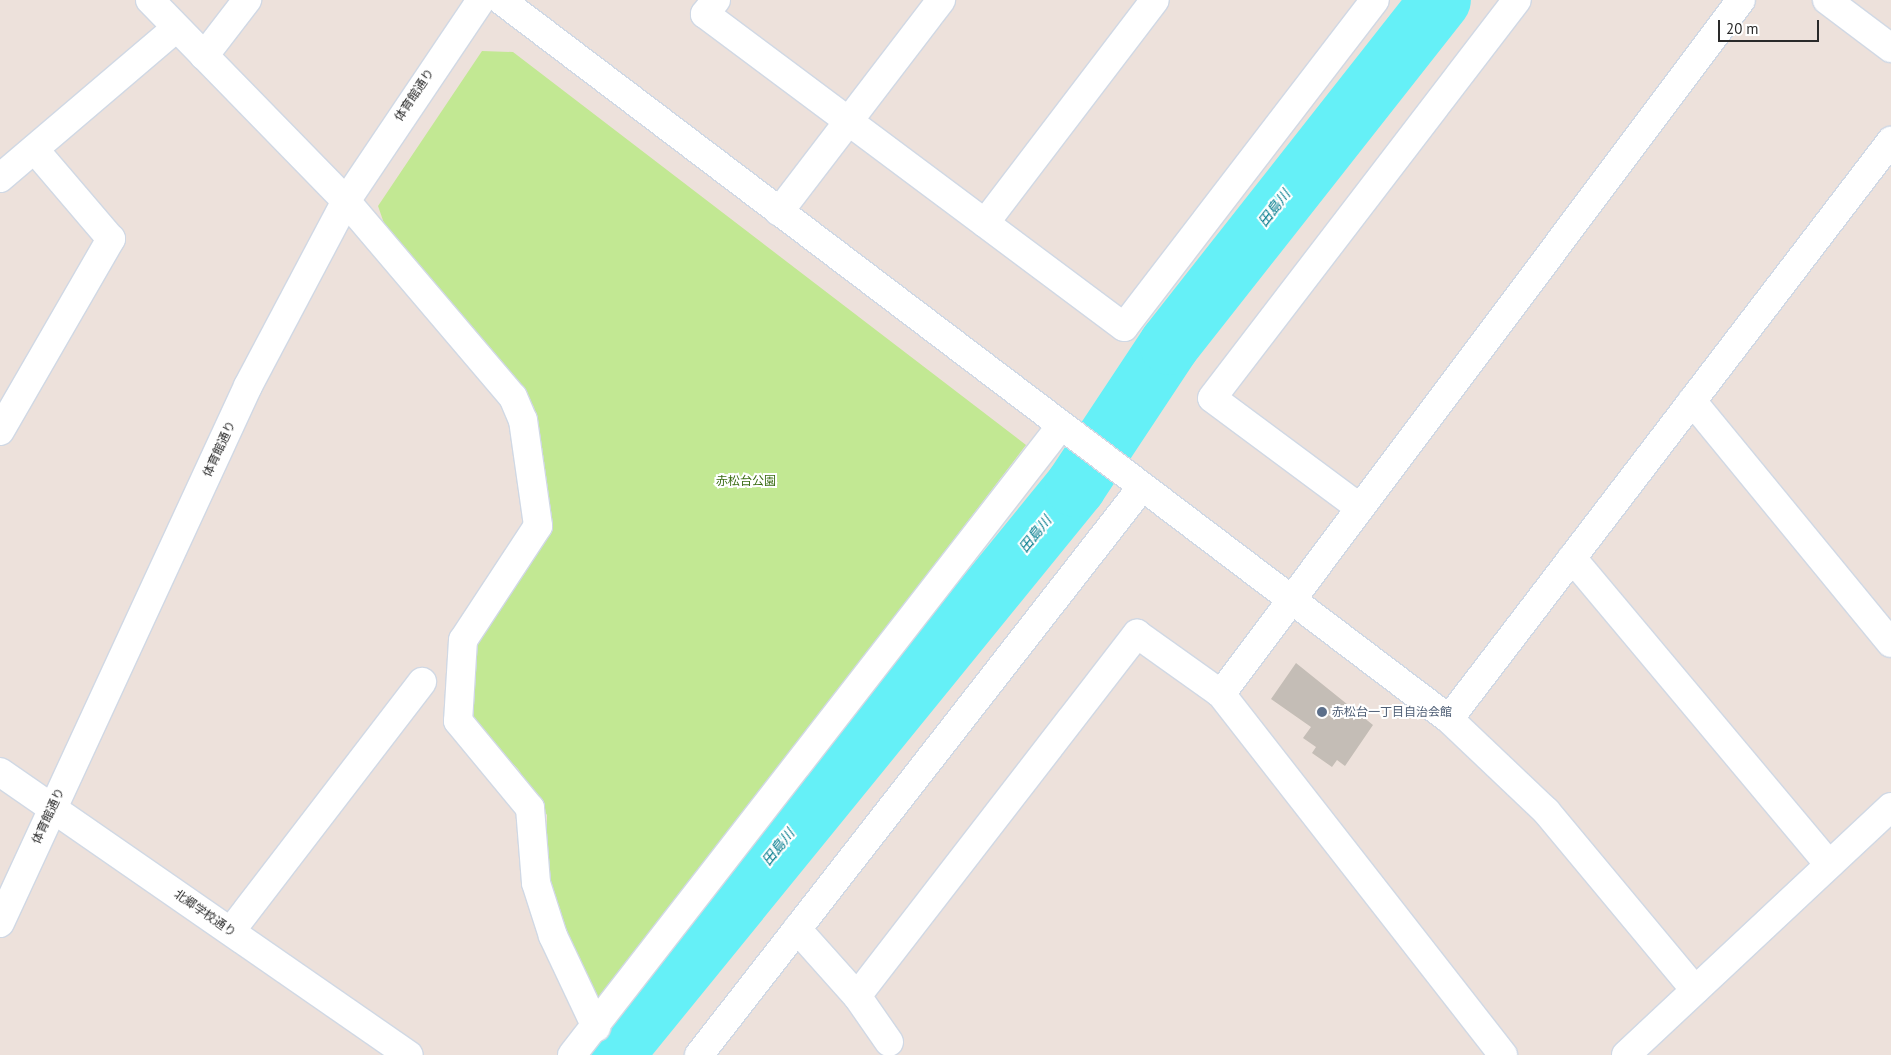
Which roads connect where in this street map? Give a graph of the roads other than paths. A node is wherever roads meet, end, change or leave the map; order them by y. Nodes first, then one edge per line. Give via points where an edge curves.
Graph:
1 (150, 0) edge
2 (247, 0) edge
3 (481, 0) edge
4 (501, 0) edge
5 (716, 0) edge
6 (941, 0) edge
7 (1155, 0) edge
8 (1375, 0) edge
9 (1517, 0) edge
10 (1741, 0) edge
11 (1827, 0) edge
12 (175, 29) junction
13 (1891, 48) edge
14 (204, 56) junction
15 (848, 122) junction
16 (1891, 140) edge
17 (34, 149) junction
18 (0, 178) edge
19 (346, 201) junction
20 (779, 212) junction
21 (985, 223) junction
22 (1692, 401) junction
23 (1064, 430) junction
24 (0, 431) edge
25 (1135, 482) junction
26 (1360, 508) junction
27 (1572, 558) junction
28 (1291, 600) junction
29 (1891, 643) edge
30 (422, 682) dead end
31 (1221, 694) junction
32 (1449, 719) junction
33 (0, 772) edge
34 (52, 807) junction
35 (1891, 807) edge
36 (1829, 864) junction
37 (0, 922) edge
38 (797, 928) junction
39 (231, 931) junction
40 (1695, 990) junction
41 (857, 996) junction
42 (596, 1026) junction
43 (889, 1042) dead end
44 (409, 1055) edge
45 (572, 1055) edge
46 (699, 1055) edge
47 (1503, 1055) edge
48 (1626, 1055) edge

1 - 12 street
2 - 14 street
3 - 19 street, 体育館通り
4 - 20 street
5 - 15 street via 705,14
6 - 15 street
7 - 21 street
8 - 21 street via 1124,327
9 - 26 street via 1212,398
10 - 26 street
11 - 13 street
12 - 14 street
12 - 17 street
14 - 19 street
15 - 20 street
15 - 21 street
16 - 22 street
17 - 18 street
17 - 24 street via 111,239
19 - 34 street, 体育館通り via 248,386
19 - 42 street via 513,397 523,420 538,526 533,539 463,640 458,721 530,808 536,883 553,936
20 - 23 street
22 - 27 street
22 - 29 street
23 - 25 street
23 - 42 street
25 - 28 street
25 - 38 street
26 - 28 street
27 - 32 street
27 - 36 street
28 - 31 street
28 - 32 street
30 - 39 street
31 - 41 street via 1137,634
31 - 47 street
32 - 40 street via 1546,811
33 - 34 street, 北郷学校通り
34 - 37 street, 体育館通り
34 - 39 street, 北郷学校通り
35 - 36 street
36 - 40 street
38 - 41 street
38 - 46 street
39 - 44 street, 北郷学校通り
40 - 48 street
41 - 43 street
42 - 45 street

